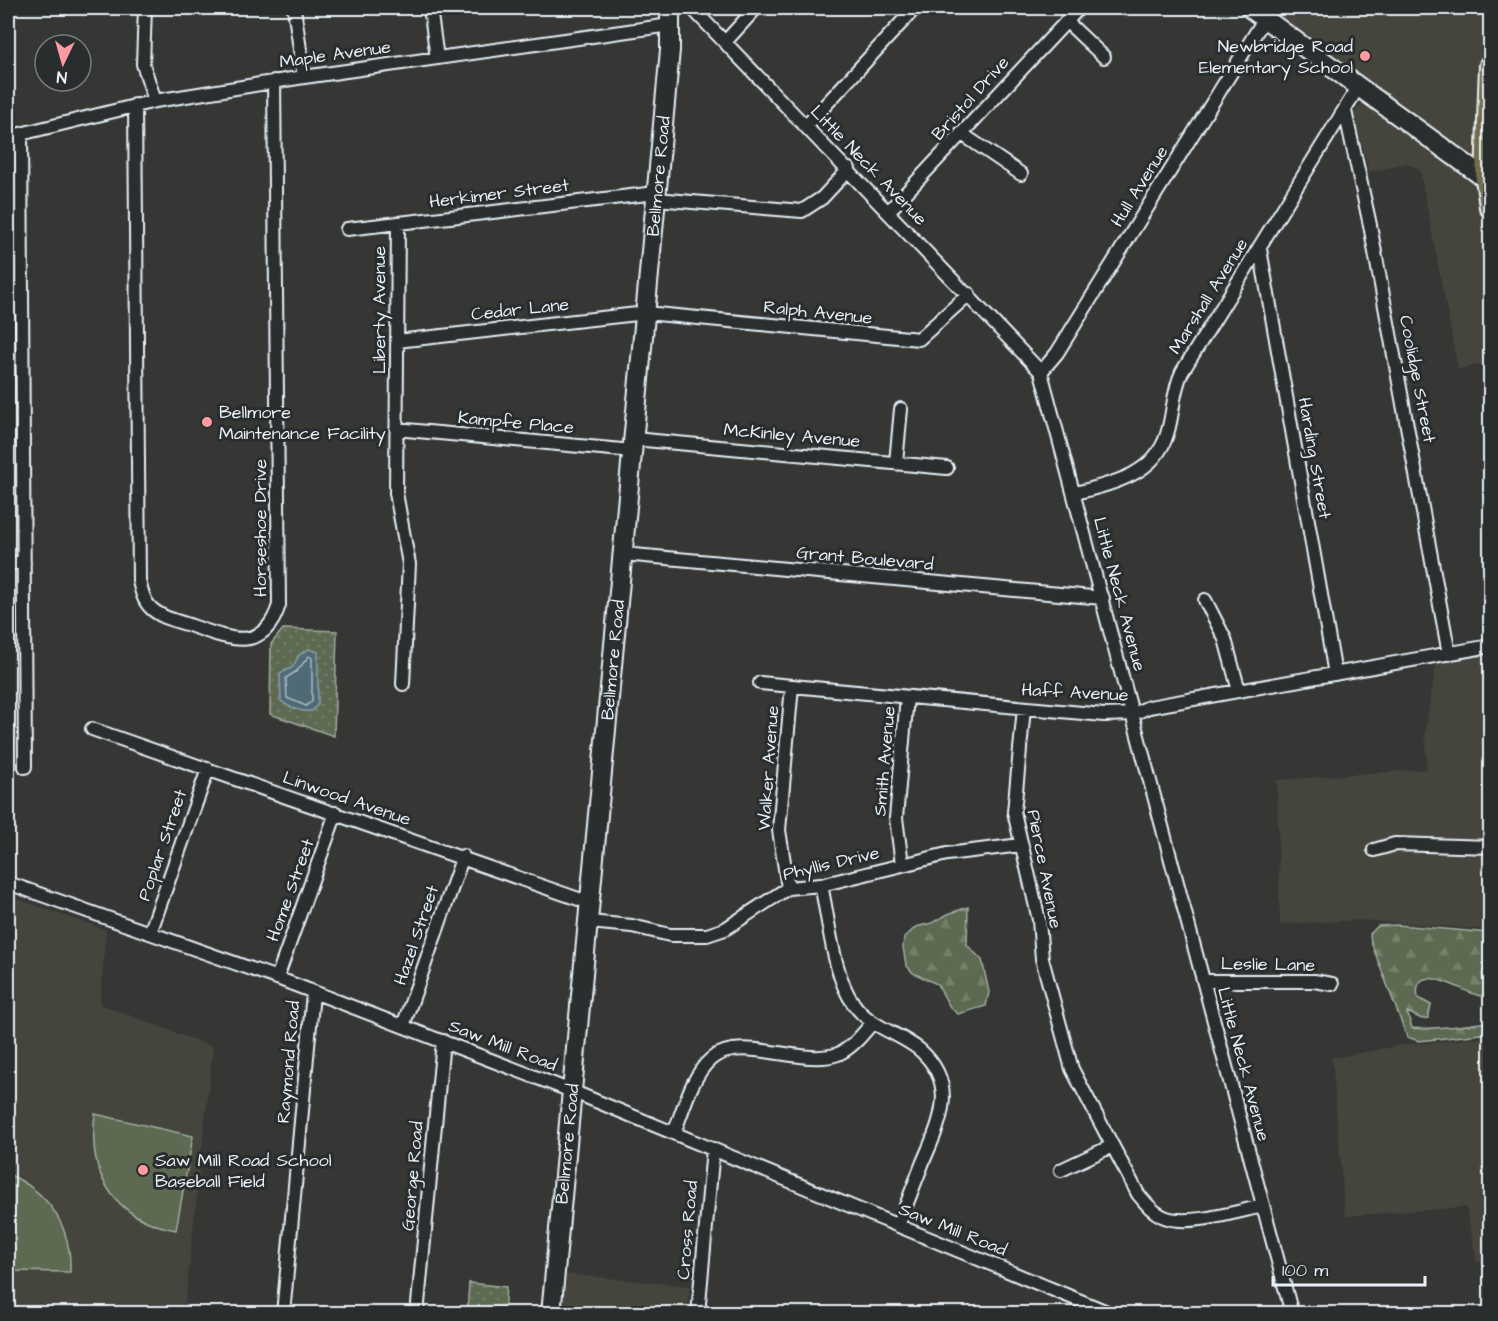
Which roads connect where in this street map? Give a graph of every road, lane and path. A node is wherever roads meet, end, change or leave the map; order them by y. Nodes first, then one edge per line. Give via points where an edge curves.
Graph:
1 (145, 8) edge
2 (294, 8) edge
3 (430, 8) edge
4 (692, 8) edge
5 (756, 8) edge
6 (915, 8) edge
7 (1079, 8) edge
8 (1258, 13) edge
9 (670, 16) edge
10 (1066, 21) junction
11 (726, 41) junction
12 (1104, 57) dead end
13 (437, 58) junction
14 (1491, 65) edge
15 (304, 77) junction
16 (274, 81) junction
17 (1359, 86) junction
18 (155, 101) junction
19 (135, 105) junction
20 (1345, 111) junction
21 (807, 125) junction
22 (21, 134) junction
23 (962, 134) junction
24 (8, 137) edge
25 (849, 169) junction
26 (1021, 174) dead end
27 (1488, 180) edge
28 (656, 196) junction
29 (1491, 207) edge
30 (888, 212) junction
31 (398, 223) junction
32 (347, 229) dead end
33 (1260, 249) junction
34 (969, 294) junction
35 (8, 308) edge
36 (22, 308) junction
37 (646, 313) junction
38 (397, 340) junction
39 (1041, 372) junction
40 (901, 409) dead end
41 (396, 429) junction
42 (633, 445) junction
43 (896, 463) junction
44 (947, 468) dead end
45 (1075, 493) junction
46 (623, 554) junction
47 (8, 563) edge
48 (24, 563) junction
49 (1103, 598) junction
50 (1205, 600) dead end
51 (1491, 646) edge
52 (1449, 654) junction
53 (1335, 674) junction
54 (760, 683) dead end
55 (403, 684) dead end
56 (792, 686) junction
57 (1239, 691) junction
58 (907, 697) junction
59 (1024, 708) junction
60 (1133, 714) junction
61 (92, 729) dead end
62 (25, 767) dead end
63 (208, 769) junction
64 (336, 813) junction
65 (1021, 845) junction
66 (1491, 847) edge
67 (1374, 850) dead end
68 (463, 856) junction
69 (902, 864) junction
70 (8, 883) edge
71 (821, 885) junction
72 (788, 888) junction
73 (590, 903) junction
74 (589, 922) junction
75 (150, 933) junction
76 (277, 978) junction
77 (1204, 981) junction
78 (1332, 984) dead end
79 (313, 993) junction
80 (872, 1023) junction
81 (403, 1026) junction
82 (443, 1041) junction
83 (574, 1092) junction
84 (674, 1133) junction
85 (1112, 1146) junction
86 (713, 1149) junction
87 (1061, 1170) dead end
88 (1263, 1206) junction
89 (897, 1226) junction
90 (283, 1314) edge
91 (417, 1314) edge
92 (551, 1314) edge
93 (698, 1314) edge
94 (1112, 1314) edge
95 (1292, 1314) edge

1 - 18 street via 143,64
2 - 15 street
3 - 13 street
4 - 11 street, Little Neck Avenue
5 - 11 street
6 - 21 street
7 - 10 street, Bristol Drive
8 - 17 main road
8 - 39 street, Hull Avenue via 1057,353
9 - 13 street, Maple Avenue
9 - 28 main road, Bellmore Road
10 - 12 street
10 - 23 street, Bristol Drive
11 - 21 street, Little Neck Avenue
13 - 15 street, Maple Avenue
14 - 27 main road
15 - 16 street, Maple Avenue
16 - 18 street, Maple Avenue
16 - 19 street, Horseshoe Drive via 279,605 274,621 246,640 227,638 163,616 150,607 139,581
17 - 20 street, Marshall Avenue
17 - 27 main road
18 - 19 street, Maple Avenue
19 - 22 street, Maple Avenue
20 - 33 street, Marshall Avenue
20 - 52 street, Coolidge Street via 1370,225
21 - 25 street, Little Neck Avenue
22 - 24 street, Maple Avenue
22 - 36 street
23 - 26 street
23 - 30 street, Bristol Drive
25 - 28 street, Herkimer Street via 822,198 802,211
25 - 30 street, Little Neck Avenue
27 - 29 main road
28 - 31 street, Herkimer Street
28 - 37 main road, Bellmore Road
30 - 34 street, Little Neck Avenue
31 - 32 street, Herkimer Street
31 - 38 street, Liberty Avenue
33 - 45 street, Marshall Avenue via 1182,372 1173,397 1168,434 1154,459 1129,477
33 - 53 street, Harding Street
34 - 37 street, Ralph Avenue via 919,339
34 - 39 street, Little Neck Avenue
35 - 36 street
36 - 48 street
37 - 38 street, Cedar Lane
37 - 42 main road, Bellmore Road
38 - 41 street, Liberty Avenue
39 - 45 street, Little Neck Avenue
40 - 43 street
41 - 42 street, Kampfe Place
41 - 55 street, Liberty Avenue via 396,493 409,564
42 - 43 street, McKinley Avenue
42 - 46 main road, Bellmore Road
43 - 44 street, McKinley Avenue
45 - 49 street, Little Neck Avenue
46 - 49 street, Grant Boulevard
46 - 73 main road, Bellmore Road
47 - 48 street
48 - 62 street
49 - 60 street, Little Neck Avenue
50 - 57 street via 1225,639
51 - 52 street, Haff Avenue
52 - 53 street, Haff Avenue
53 - 57 street, Haff Avenue
54 - 56 street, Haff Avenue
56 - 58 street, Haff Avenue
56 - 72 street, Walker Avenue via 779,830
57 - 60 street, Haff Avenue via 1149,707
58 - 59 street, Haff Avenue
58 - 69 street, Smith Avenue via 896,818
59 - 60 street, Haff Avenue
59 - 65 street, Pierce Avenue via 1014,812
60 - 77 street, Little Neck Avenue
61 - 63 street, Linwood Avenue
63 - 64 street, Linwood Avenue
63 - 75 street, Poplar Street
64 - 68 street, Linwood Avenue
64 - 76 street, Home Street
65 - 69 street, Phyllis Drive
65 - 85 street, Pierce Avenue via 1039,920 1042,958 1072,1069
66 - 67 street via 1395,844
68 - 73 street, Linwood Avenue
68 - 81 street, Hazel Street
69 - 71 street, Phyllis Drive
70 - 75 street, Saw Mill Road
71 - 72 street, Phyllis Drive
71 - 80 street via 847,993
72 - 74 street, Phyllis Drive via 725,929 707,935 670,935
73 - 74 main road, Bellmore Road
74 - 83 main road, Bellmore Road
75 - 76 street, Saw Mill Road
76 - 79 street, Saw Mill Road
77 - 78 street, Leslie Lane
77 - 88 street, Little Neck Avenue
79 - 81 street, Saw Mill Road
79 - 90 street, Raymond Road
80 - 84 street via 857,1041 828,1056 751,1051 723,1052 710,1059
80 - 89 street via 919,1049 943,1087 941,1119
81 - 82 street, Saw Mill Road
82 - 83 street, Saw Mill Road
82 - 91 street, George Road
83 - 84 street, Saw Mill Road
83 - 92 main road, Bellmore Road
84 - 86 street, Saw Mill Road
85 - 87 street
85 - 88 street, Pierce Avenue via 1138,1194 1162,1216 1183,1220
86 - 89 street, Saw Mill Road
86 - 93 street, Cross Road
88 - 95 street, Little Neck Avenue
89 - 94 street, Saw Mill Road

